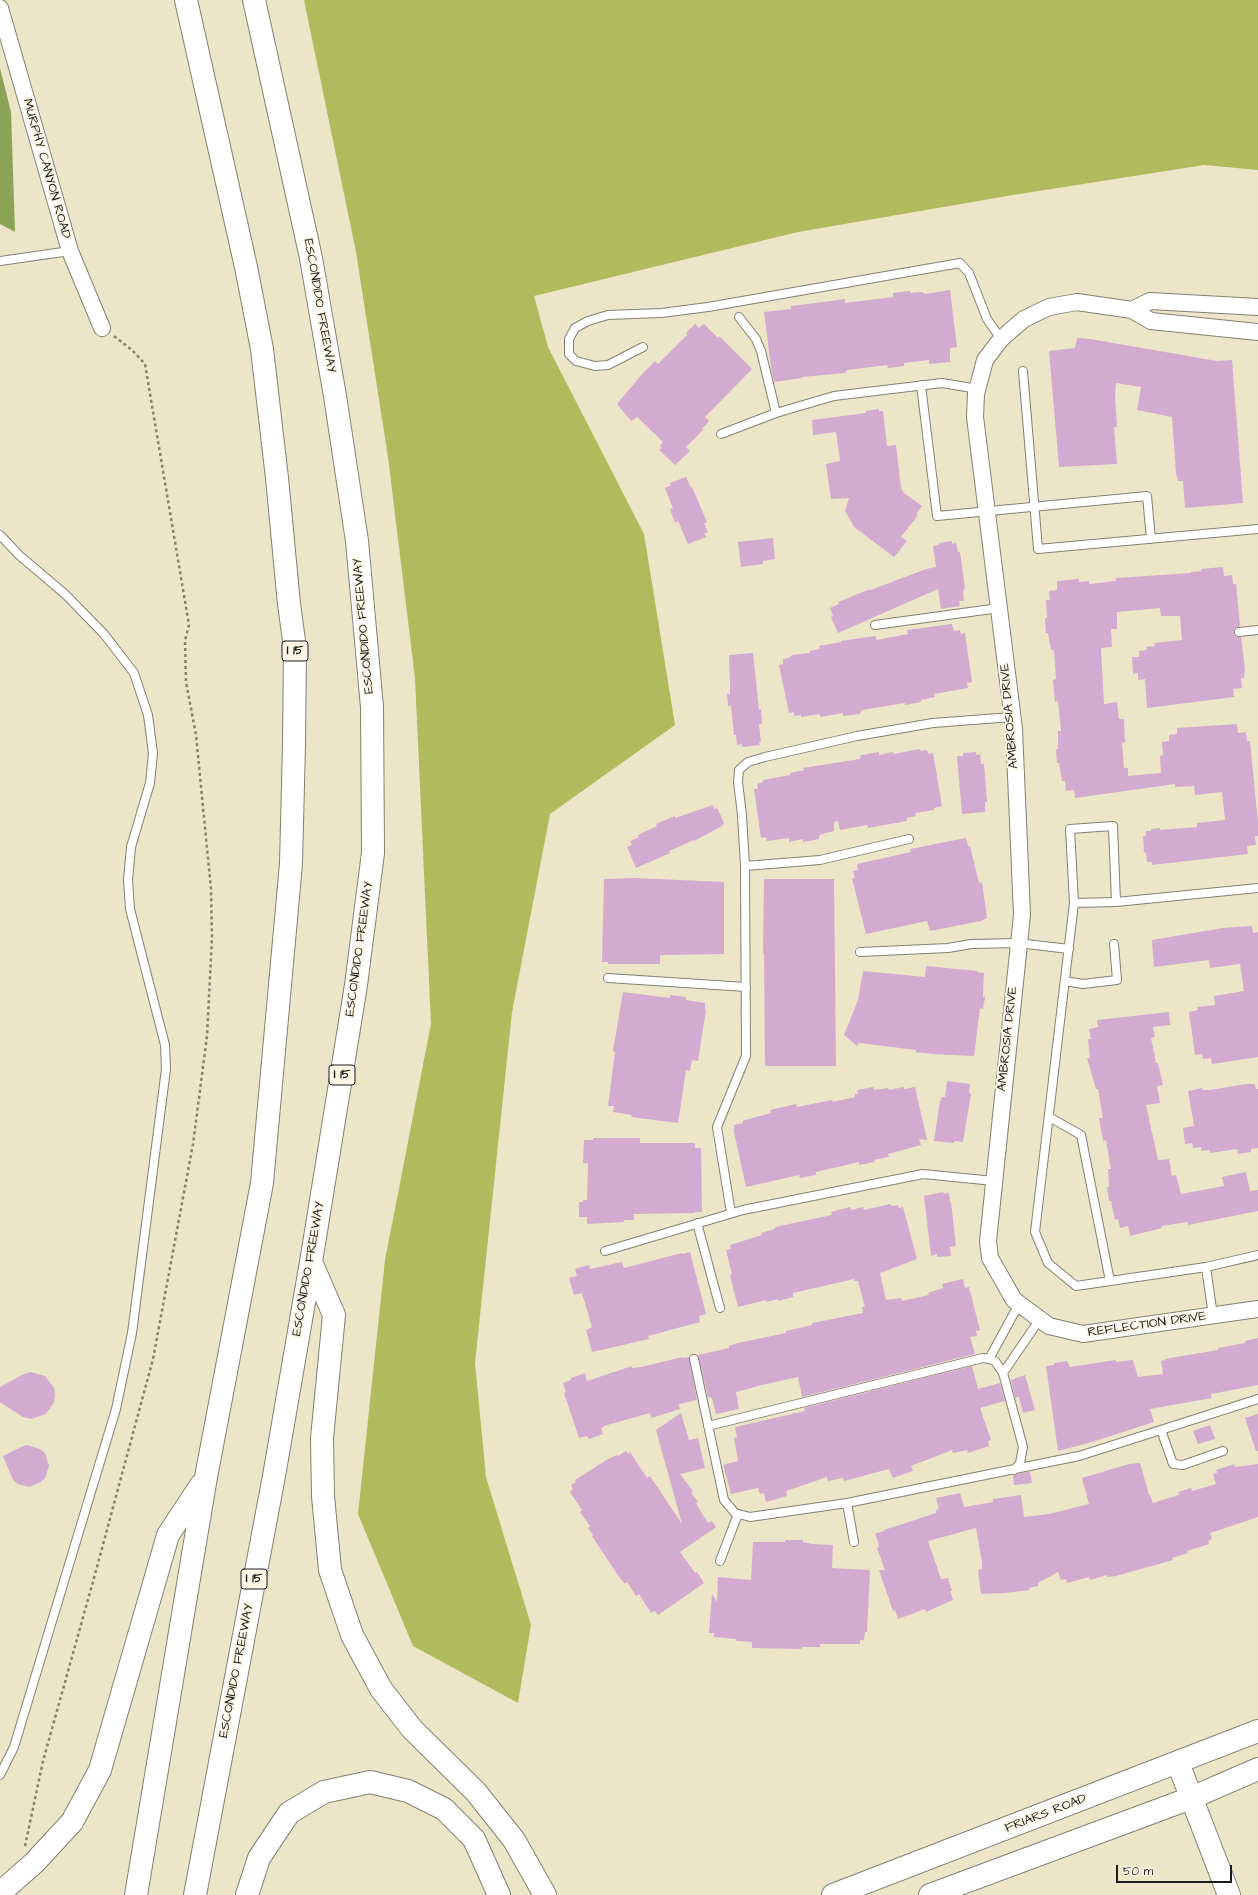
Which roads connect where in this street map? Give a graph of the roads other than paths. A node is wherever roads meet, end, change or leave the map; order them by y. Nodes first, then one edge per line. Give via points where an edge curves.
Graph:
1 (186, 0) edge
2 (254, 0) edge
3 (0, 8) edge
4 (70, 252) junction
5 (0, 262) edge
6 (1258, 307) edge
7 (1132, 310) junction
8 (739, 317) dead end
9 (102, 328) dead end
10 (1258, 332) edge
11 (1001, 339) junction
12 (643, 347) dead end
13 (1024, 371) dead end
14 (921, 385) junction
15 (978, 389) junction
16 (776, 413) junction
17 (721, 434) dead end
18 (1034, 506) junction
19 (987, 510) junction
20 (1258, 529) edge
21 (0, 535) edge
22 (1151, 539) junction
23 (999, 608) junction
24 (876, 625) dead end
25 (1258, 630) edge
26 (1239, 632) dead end
27 (1012, 717) junction
28 (909, 839) dead end
29 (745, 866) junction
30 (1258, 888) edge
31 (1116, 902) junction
32 (1074, 903) junction
33 (1018, 943) junction
34 (1114, 944) dead end
35 (1069, 948) junction
36 (860, 952) dead end
37 (608, 978) dead end
38 (1065, 981) junction
39 (746, 987) junction
40 (1049, 1117) junction
41 (994, 1181) junction
42 (731, 1213) junction
43 (697, 1224) junction
44 (988, 1241) joint
45 (606, 1250) dead end
46 (1258, 1255) edge
47 (311, 1262) junction
48 (1206, 1267) junction
49 (1110, 1281) junction
50 (1019, 1304) junction
51 (720, 1308) dead end
52 (1258, 1309) edge
53 (1213, 1316) junction
54 (1040, 1319) junction
55 (694, 1359) dead end
56 (989, 1359) junction
57 (1003, 1373) junction
58 (1258, 1399) edge
59 (708, 1426) junction
60 (1161, 1430) junction
61 (1223, 1451) dead end
62 (1014, 1470) junction
63 (206, 1478) junction
64 (847, 1503) junction
65 (738, 1514) junction
66 (854, 1542) dead end
67 (720, 1561) dead end
68 (1258, 1731) edge
69 (1178, 1763) junction
70 (1258, 1768) edge
71 (0, 1775) edge
72 (1191, 1798) junction
73 (0, 1893) edge
74 (136, 1895) edge
75 (195, 1895) edge
76 (247, 1895) edge
77 (499, 1895) edge
78 (545, 1895) edge
79 (832, 1895) edge
80 (930, 1895) edge
81 (1229, 1895) edge

1 - 63 main road, I 15 via 262,349 295,648 291,864 262,1183
2 - 47 main road, ESCONDIDO FREEWAY / I 15 via 311,258 335,396 357,541 372,707 373,853 356,985
3 - 4 street, MURPHY CANYON ROAD
4 - 5 lane
4 - 9 street, MURPHY CANYON ROAD
6 - 7 street via 1150,301
7 - 10 street, AMBROSIA DRIVE via 1151,320
7 - 11 street, AMBROSIA DRIVE via 1077,302 1049,307 1024,319
8 - 16 lane via 761,351
11 - 12 lane via 987,319 969,273 960,263 708,307 661,313 608,315 576,328 569,339 569,354 576,361 595,366 608,365
11 - 15 street, AMBROSIA DRIVE via 985,360
13 - 18 lane
14 - 15 lane via 942,383
14 - 16 lane via 834,396
14 - 19 lane via 937,516
15 - 19 street, AMBROSIA DRIVE via 975,417
16 - 17 lane
18 - 19 lane
18 - 22 lane via 1146,496
18 - 22 lane via 1038,549
19 - 23 street, AMBROSIA DRIVE
20 - 22 lane
21 - 71 lane via 19,555 66,595 104,634 134,673 148,715 153,753 150,783 131,847 128,880 130,908 165,1045 166,1069 132,1333 116,1409 14,1747
23 - 24 lane
23 - 27 street, AMBROSIA DRIVE
25 - 26 lane
27 - 29 lane via 933,723 857,736 748,762 739,770 738,782
27 - 33 street, AMBROSIA DRIVE via 1022,915
28 - 29 lane via 820,860
29 - 39 lane
30 - 31 lane
31 - 32 lane
31 - 32 lane via 1113,826 1070,829
32 - 35 lane
33 - 35 lane
33 - 36 lane
33 - 41 street, AMBROSIA DRIVE
34 - 38 lane via 1117,980 1083,984
35 - 38 lane
37 - 39 lane
38 - 40 lane
39 - 42 lane via 746,1056 717,1127
40 - 49 lane via 1081,1135
40 - 49 lane via 1035,1232 1048,1263 1076,1286
41 - 42 lane via 923,1174
41 - 44 street, AMBROSIA DRIVE
42 - 43 lane
43 - 45 lane
43 - 51 lane
44 - 50 street, REFLECTION DRIVE via 990,1258 1014,1300
46 - 48 lane
47 - 75 main road, ESCONDIDO FREEWAY / I 15
47 - 78 main road via 334,1315 322,1438 323,1496 330,1570 352,1635 381,1689 412,1729 481,1798 514,1840
48 - 49 lane
48 - 53 lane
50 - 54 street, REFLECTION DRIVE
50 - 56 lane
52 - 53 street, REFLECTION DRIVE
53 - 54 street, REFLECTION DRIVE via 1083,1334 1049,1326
54 - 57 lane
55 - 59 lane
56 - 57 lane via 994,1361
56 - 59 lane via 983,1358
57 - 62 lane via 1024,1447 1020,1463
58 - 60 lane
59 - 65 lane via 724,1500 734,1513
60 - 61 lane via 1173,1464 1183,1465
60 - 62 lane via 1079,1456
62 - 64 lane
63 - 73 main road, bridge via 168,1535 100,1770 72,1822 34,1863
63 - 74 main road, I 15
64 - 65 lane via 750,1517
64 - 66 lane
65 - 67 lane
68 - 69 main road, FRIARS ROAD
69 - 72 main road
69 - 79 main road, FRIARS ROAD
70 - 72 main road
72 - 80 main road
72 - 81 main road
76 - 77 main road via 259,1858 289,1813 324,1792 370,1782 408,1791 444,1809 474,1839

